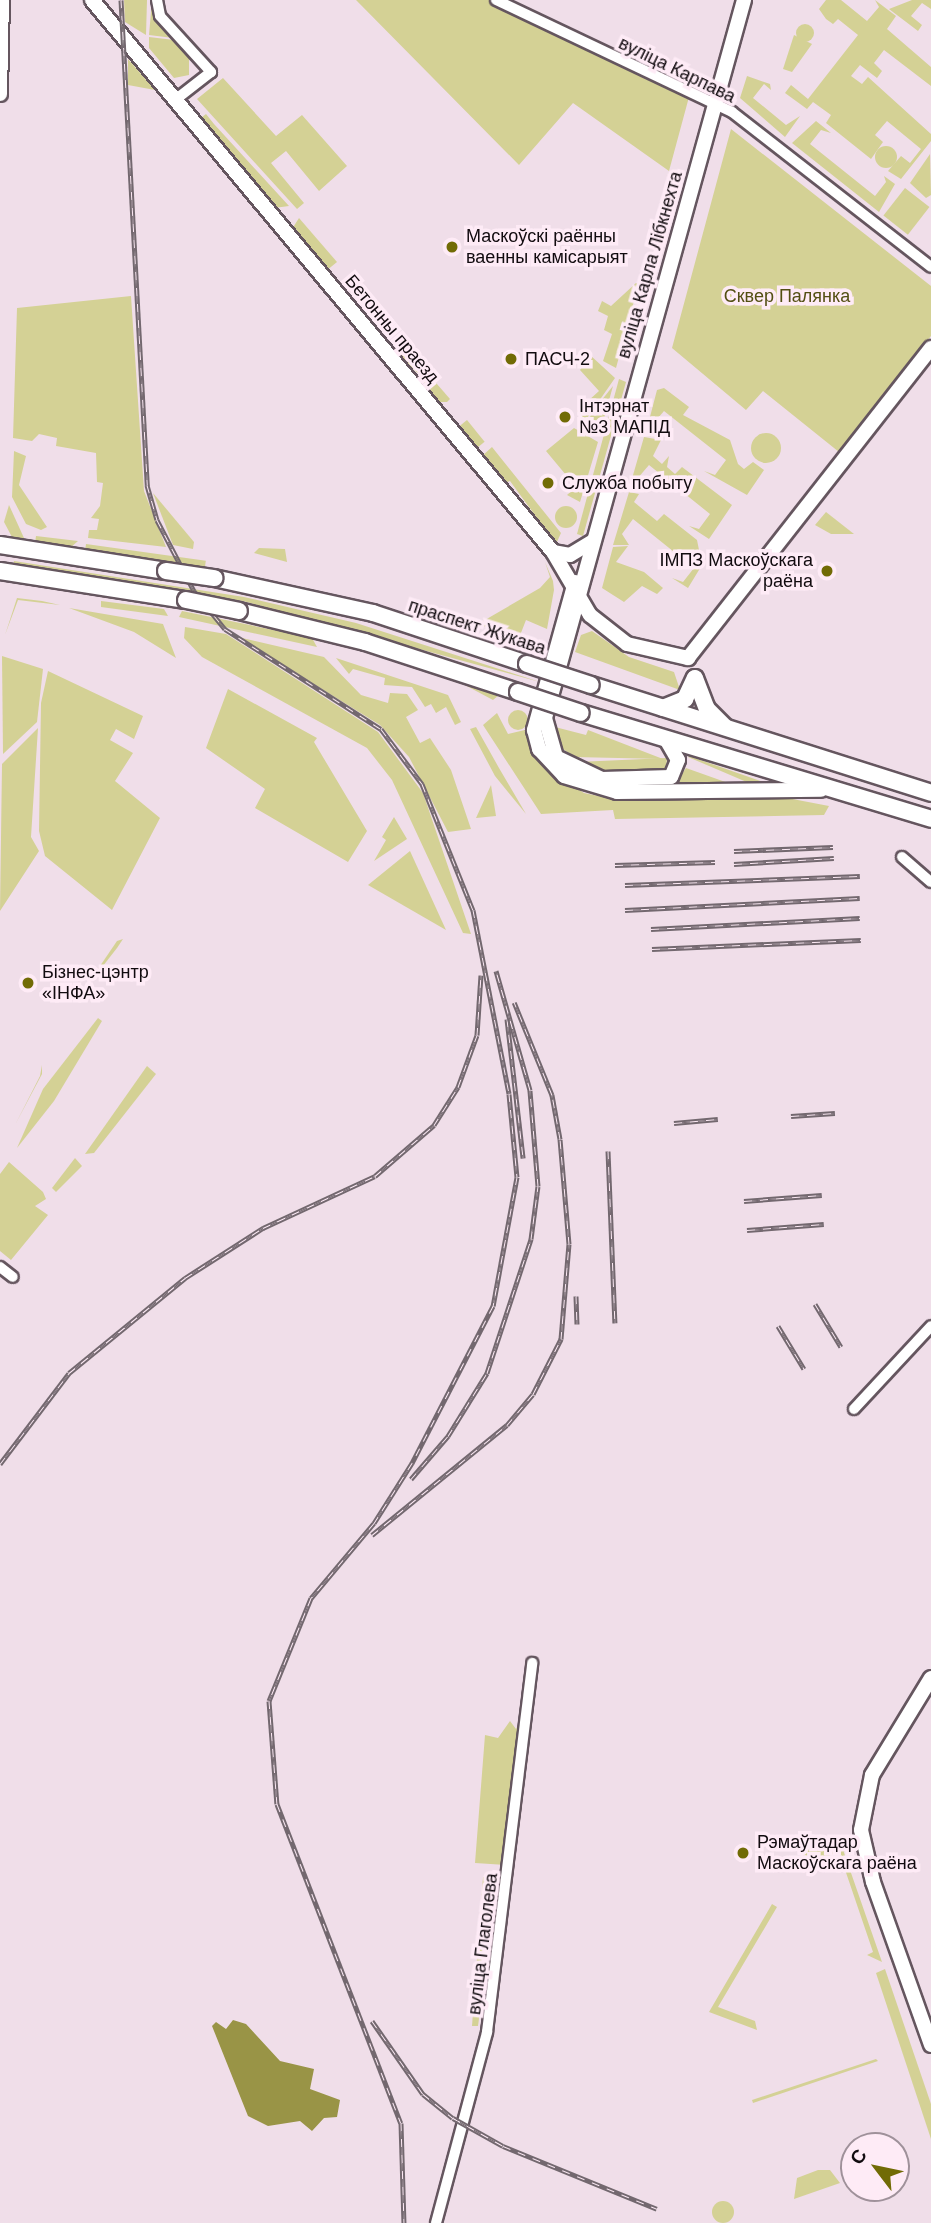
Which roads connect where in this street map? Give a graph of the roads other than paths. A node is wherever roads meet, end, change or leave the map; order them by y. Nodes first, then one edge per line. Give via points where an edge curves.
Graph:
1 (2, 0) edge
2 (92, 0) edge
3 (157, 0) edge
4 (496, 0) edge
5 (744, 0) edge
6 (0, 94) edge
7 (175, 100) junction
8 (716, 103) junction
9 (931, 267) edge
10 (931, 348) edge
11 (931, 359) edge
12 (909, 379) junction
13 (593, 541) junction
14 (0, 545) edge
15 (553, 552) junction
16 (0, 571) edge
17 (257, 588) junction
18 (577, 592) junction
19 (245, 612) junction
20 (570, 614) junction
21 (590, 615) junction
22 (688, 658) junction
23 (695, 678) junction
24 (663, 708) junction
25 (728, 729) junction
26 (667, 741) junction
27 (850, 793) junction
28 (931, 793) edge
29 (931, 819) edge
30 (902, 858) dead end
31 (931, 882) edge
32 (0, 1267) edge
33 (13, 1277) dead end
34 (931, 1326) edge
35 (854, 1409) dead end
36 (532, 1663) dead end
37 (931, 1678) edge
38 (931, 2045) edge
39 (436, 2223) edge

1 - 6 main road
2 - 7 main road, Бетонны праезд
3 - 7 street via 160,16 211,72
4 - 8 street, вуліца Карпава
5 - 8 main road, вуліца Карла Лібкнехта
7 - 15 main road, Бетонны праезд
8 - 9 street, вуліца Карпава
8 - 13 main road, вуліца Карла Лібкнехта
10 - 12 main road
11 - 12 main road
12 - 22 main road
13 - 15 main road via 570,555
13 - 18 main road, вуліца Карла Лібкнехта
14 - 17 main road, праспект Жукава, bridge
15 - 18 main road, Бетонны праезд
16 - 19 main road, bridge
17 - 19 main road
17 - 24 main road, праспект Жукава, bridge via 373,613
18 - 20 main road, вуліца Карла Лібкнехта
18 - 21 main road, Бетонны праезд
19 - 26 main road, bridge
20 - 21 main road
20 - 26 main road via 545,718 556,757 602,779 665,779 678,765
20 - 27 main road via 534,730 539,749 564,776 617,792 778,786
21 - 22 main road, Бетонны праезд via 627,644
22 - 23 main road
23 - 24 main road via 685,699
23 - 25 main road via 707,709
24 - 25 main road, праспект Жукава
25 - 28 main road, праспект Жукава
26 - 27 main road
27 - 29 main road
30 - 31 street
32 - 33 street
34 - 35 street
36 - 39 street, вуліца Глаголева via 487,2032
37 - 38 main road via 872,1775 861,1839

